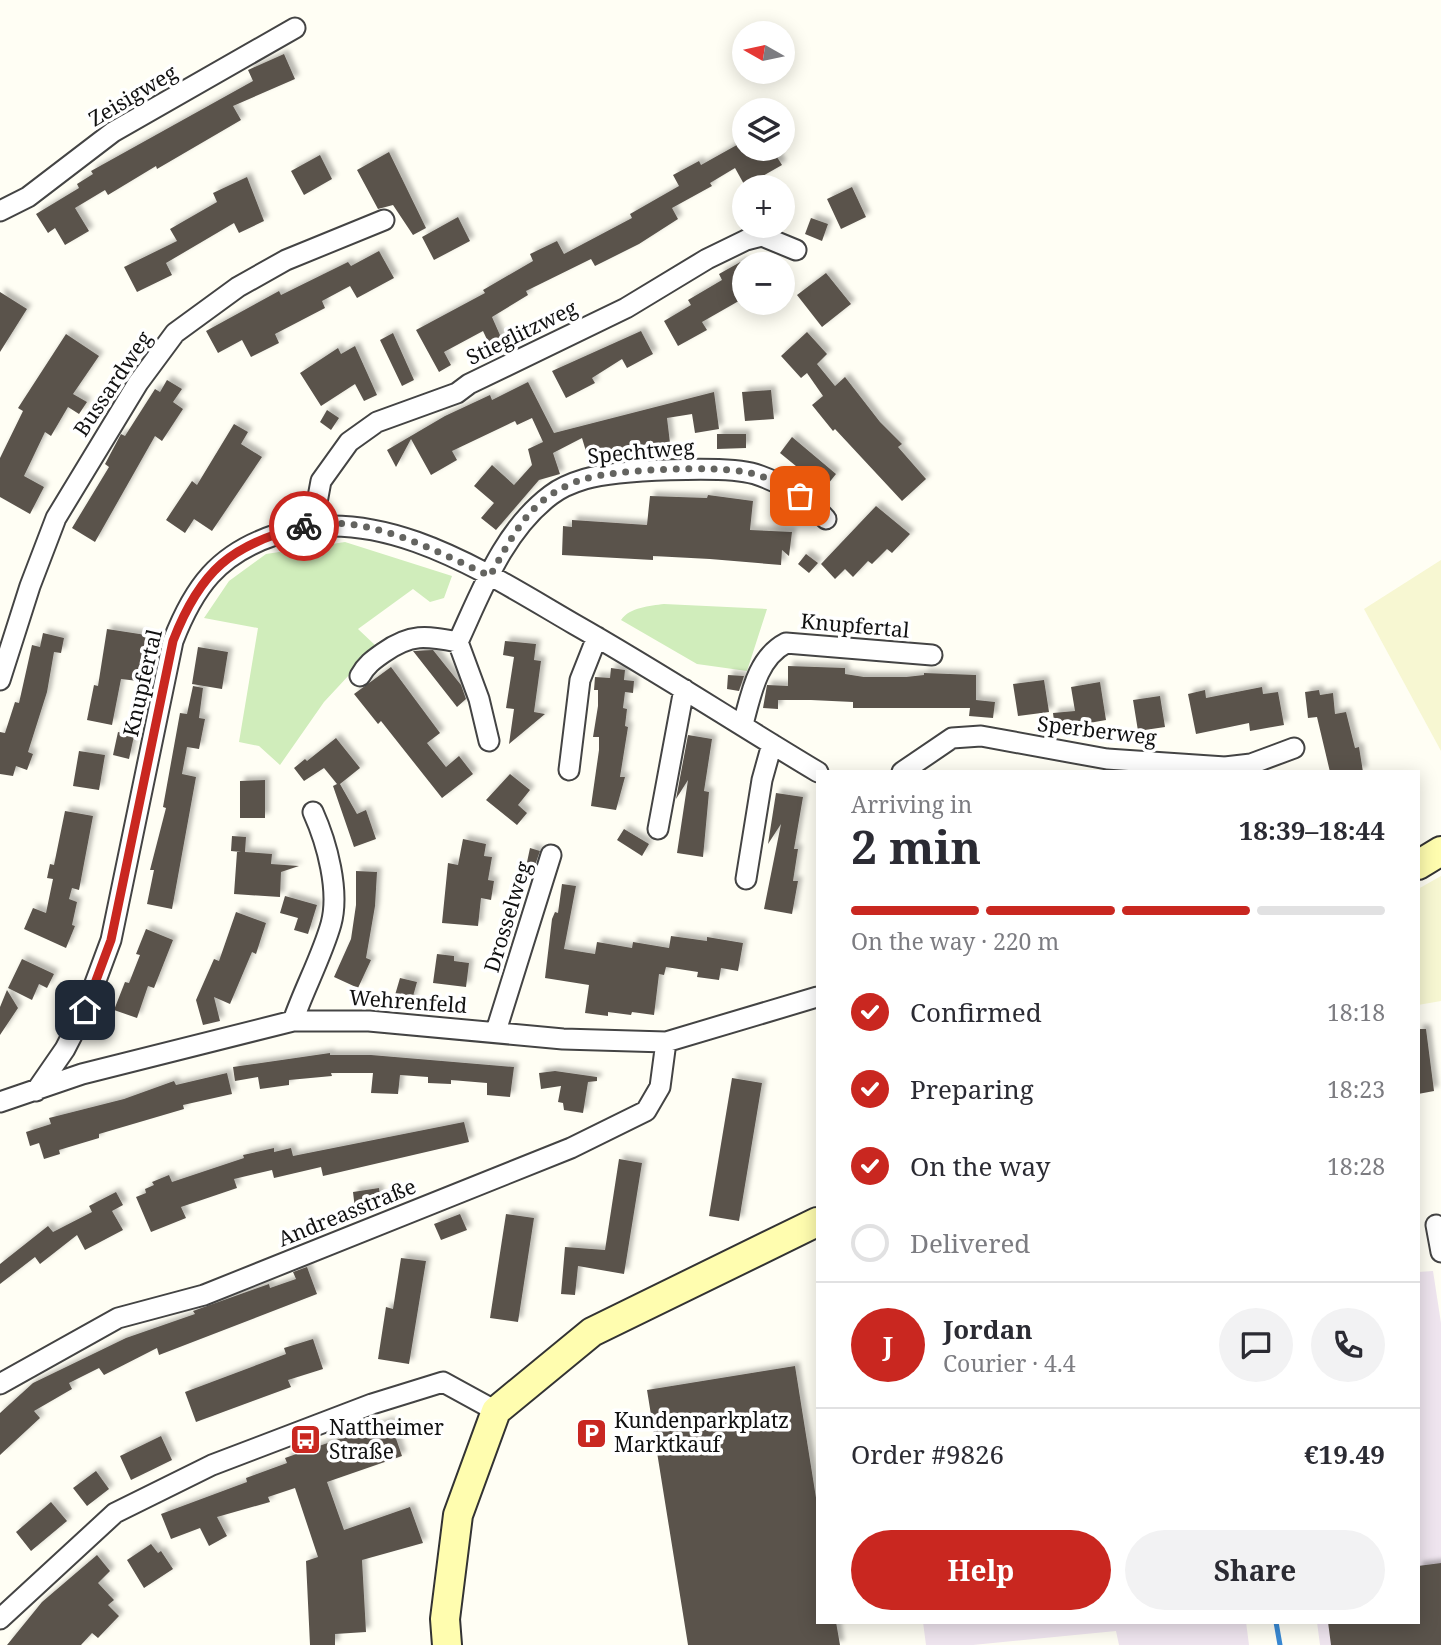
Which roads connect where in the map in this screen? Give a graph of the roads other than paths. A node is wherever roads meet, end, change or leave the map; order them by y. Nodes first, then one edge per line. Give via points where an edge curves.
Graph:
1 (295, 29) dead end
2 (0, 211) edge
3 (384, 220) dead end
4 (796, 250) dead end
5 (826, 519) dead end
6 (313, 524) junction
7 (490, 576) junction
8 (597, 637) junction
9 (458, 642) junction
10 (932, 655) dead end
11 (360, 676) dead end
12 (0, 680) edge
13 (684, 689) junction
14 (743, 724) junction
15 (489, 741) dead end
16 (772, 744) junction
17 (1294, 748) dead end
18 (569, 770) dead end
19 (905, 770) edge
20 (816, 771) edge
21 (313, 812) dead end
22 (659, 829) dead end
23 (1441, 851) edge
24 (551, 855) dead end
25 (1420, 864) edge
26 (746, 879) dead end
27 (816, 997) edge
28 (293, 1021) junction
29 (496, 1031) junction
30 (666, 1042) junction
31 (36, 1091) junction
32 (0, 1102) edge
33 (816, 1222) edge
34 (1431, 1225) edge
35 (1441, 1252) edge
36 (0, 1384) edge
37 (496, 1411) junction
38 (0, 1619) edge
39 (447, 1645) edge

1 - 2 street, Zeisigweg via 113,132 28,197
3 - 12 street, Bussardweg via 286,260 175,333 138,383 57,518
4 - 6 street, Stieglitzweg via 762,236 746,240 626,308 457,393 377,422 349,442 321,481
5 - 7 street, Spechtweg via 785,486 723,468 586,478 553,493 530,514 514,532
6 - 7 street, Knupfertal via 381,531
6 - 31 street, Knupfertal via 233,553 205,579 187,606 173,641 111,940 85,1010
7 - 8 street, Knupfertal
7 - 9 street
8 - 13 street, Knupfertal
8 - 18 street via 580,680
9 - 11 street via 403,639 366,665
9 - 15 street
10 - 14 street, Knupfertal via 786,643 768,656 757,676
13 - 14 street, Knupfertal
13 - 22 street
14 - 16 street, Knupfertal
16 - 20 street, Knupfertal
16 - 26 street
17 - 19 street, Sperberweg via 1251,764 1225,767 1107,759 971,737 952,738
21 - 28 street via 328,853 334,897 331,924
23 - 25 street
24 - 29 street, Drosselweg
27 - 30 street, Wehrenfeld
28 - 29 street, Wehrenfeld via 369,1020
28 - 31 street, Wehrenfeld via 82,1074
29 - 30 street, Wehrenfeld via 563,1039
30 - 36 street, Andreasstraße via 660,1087 646,1111 571,1148 204,1295 118,1318
31 - 32 street, Wehrenfeld
33 - 37 street via 592,1332
34 - 35 street
37 - 38 street via 443,1382 212,1465 115,1513
37 - 39 street via 458,1515 445,1619

